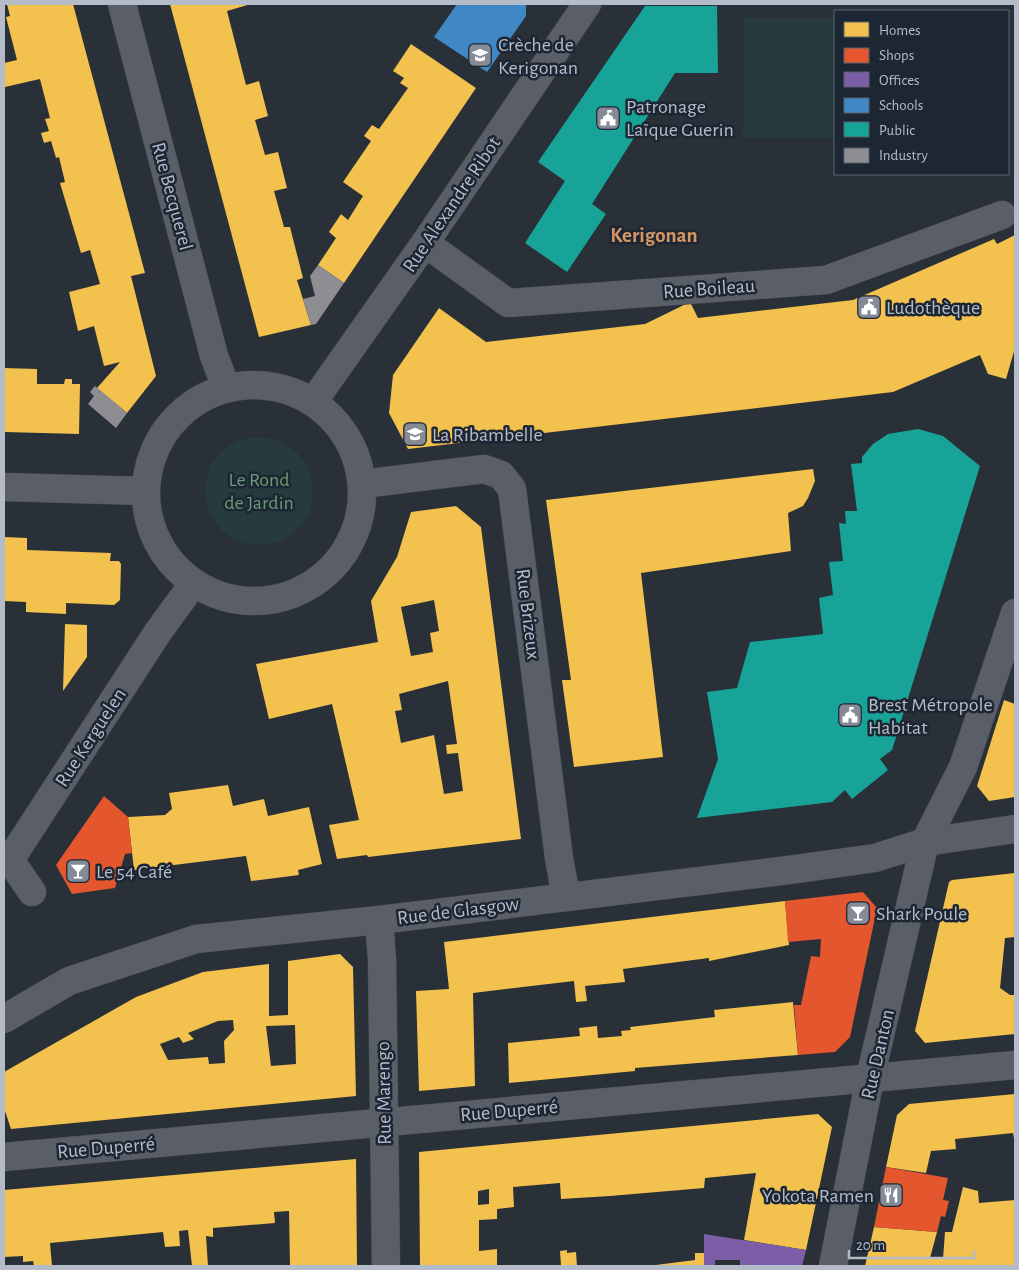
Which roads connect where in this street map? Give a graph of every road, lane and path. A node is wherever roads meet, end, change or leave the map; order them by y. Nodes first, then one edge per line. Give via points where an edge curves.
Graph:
1 (122, 4) edge
2 (587, 4) edge
3 (1002, 215) dead end
4 (425, 243) junction
5 (226, 387) junction
6 (313, 402) junction
7 (362, 484) junction
8 (4, 487) edge
9 (145, 491) junction
10 (193, 584) junction
11 (1015, 613) edge
12 (1015, 829) edge
13 (925, 842) junction
14 (32, 892) dead end
15 (566, 897) junction
16 (380, 920) junction
17 (4, 1019) edge
18 (1015, 1065) edge
19 (870, 1078) junction
20 (384, 1121) junction
21 (4, 1157) edge
22 (386, 1266) edge
23 (833, 1266) edge

1 - 5 street, Rue Becquerel via 214,356
2 - 4 street, Rue Alexandre Ribot
3 - 4 street, Rue Boileau via 826,280 508,303
4 - 6 street, Rue Alexandre Ribot
5 - 6 street via 271,386 286,389
5 - 9 street via 194,402 168,425 151,456
6 - 7 street via 338,424 354,452
7 - 10 street via 360,519 346,551 323,577 293,594 259,602 225,598
7 - 15 street, Rue Brizeux via 484,469 501,475 512,490
8 - 9 street
9 - 10 street via 150,526 167,559
10 - 14 street, Rue Kerguelen via 158,632 10,860
11 - 13 street, Rue Danton via 962,767
12 - 13 street, Rue de Glasgow
13 - 15 street, Rue de Glasgow via 868,859
13 - 19 street, Rue Danton
15 - 16 street, Rue de Glasgow
16 - 17 street, Rue de Glasgow via 196,938 69,981
16 - 20 street, Rue Marengo
18 - 19 street, Rue Duperré
19 - 20 street, Rue Duperré
19 - 23 street, Rue Danton
20 - 21 street, Rue Duperré
20 - 22 street, Rue Marengo

